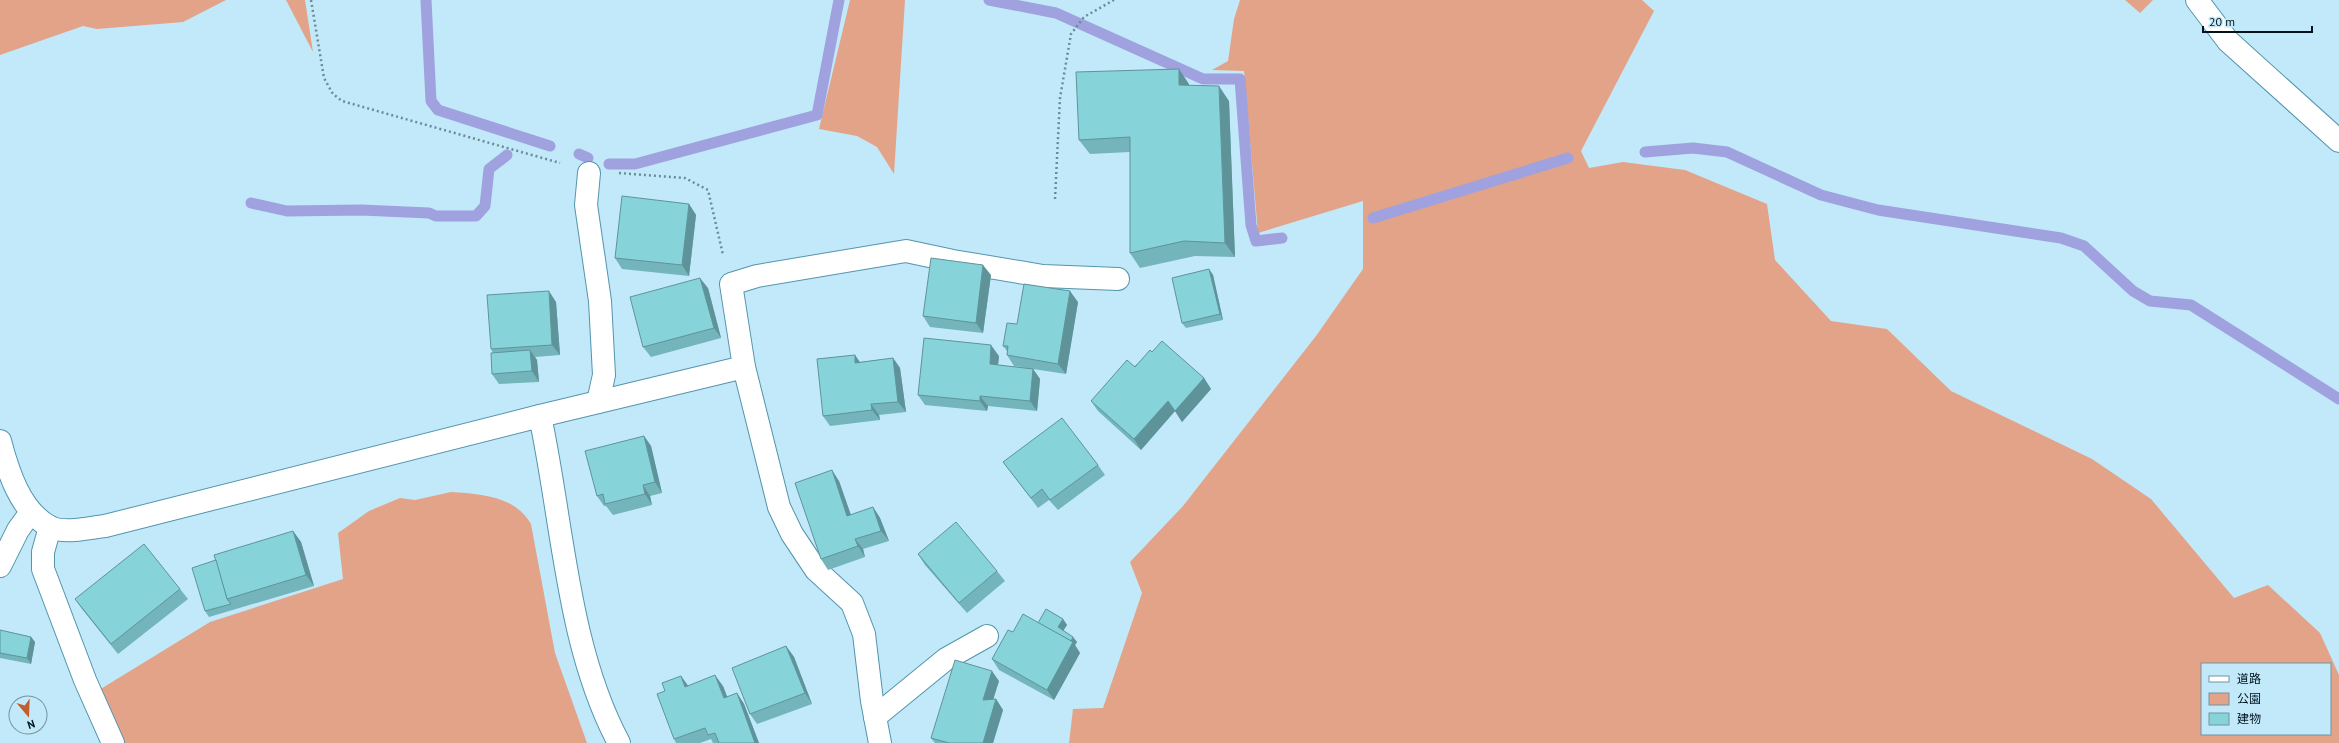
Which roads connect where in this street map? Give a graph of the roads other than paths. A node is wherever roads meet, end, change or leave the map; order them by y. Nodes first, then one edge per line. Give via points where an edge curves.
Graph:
1 (2197, 0) edge
2 (2339, 140) edge
3 (589, 173) road end
4 (1118, 279) dead end
5 (744, 367) junction
6 (598, 402) junction
7 (540, 416) junction
8 (0, 441) edge
9 (31, 512) junction
10 (50, 527) junction
11 (0, 566) edge
12 (987, 636) dead end
13 (875, 717) junction
14 (113, 743) edge
15 (619, 743) edge
16 (880, 743) edge

1 - 2 street via 2228,41
3 - 6 street via 586,205 600,301 604,375
4 - 5 street via 1044,276 906,251 756,276 731,284
5 - 6 street
5 - 13 street via 779,507 792,534 816,570 852,603 864,634
6 - 7 street
7 - 10 street via 105,526 67,530
7 - 15 street via 577,624 592,679
8 - 9 street via 5,463 15,487
9 - 10 street
9 - 11 street via 18,530
10 - 14 street via 43,552 43,569 85,680
12 - 13 street via 934,667
13 - 16 street

